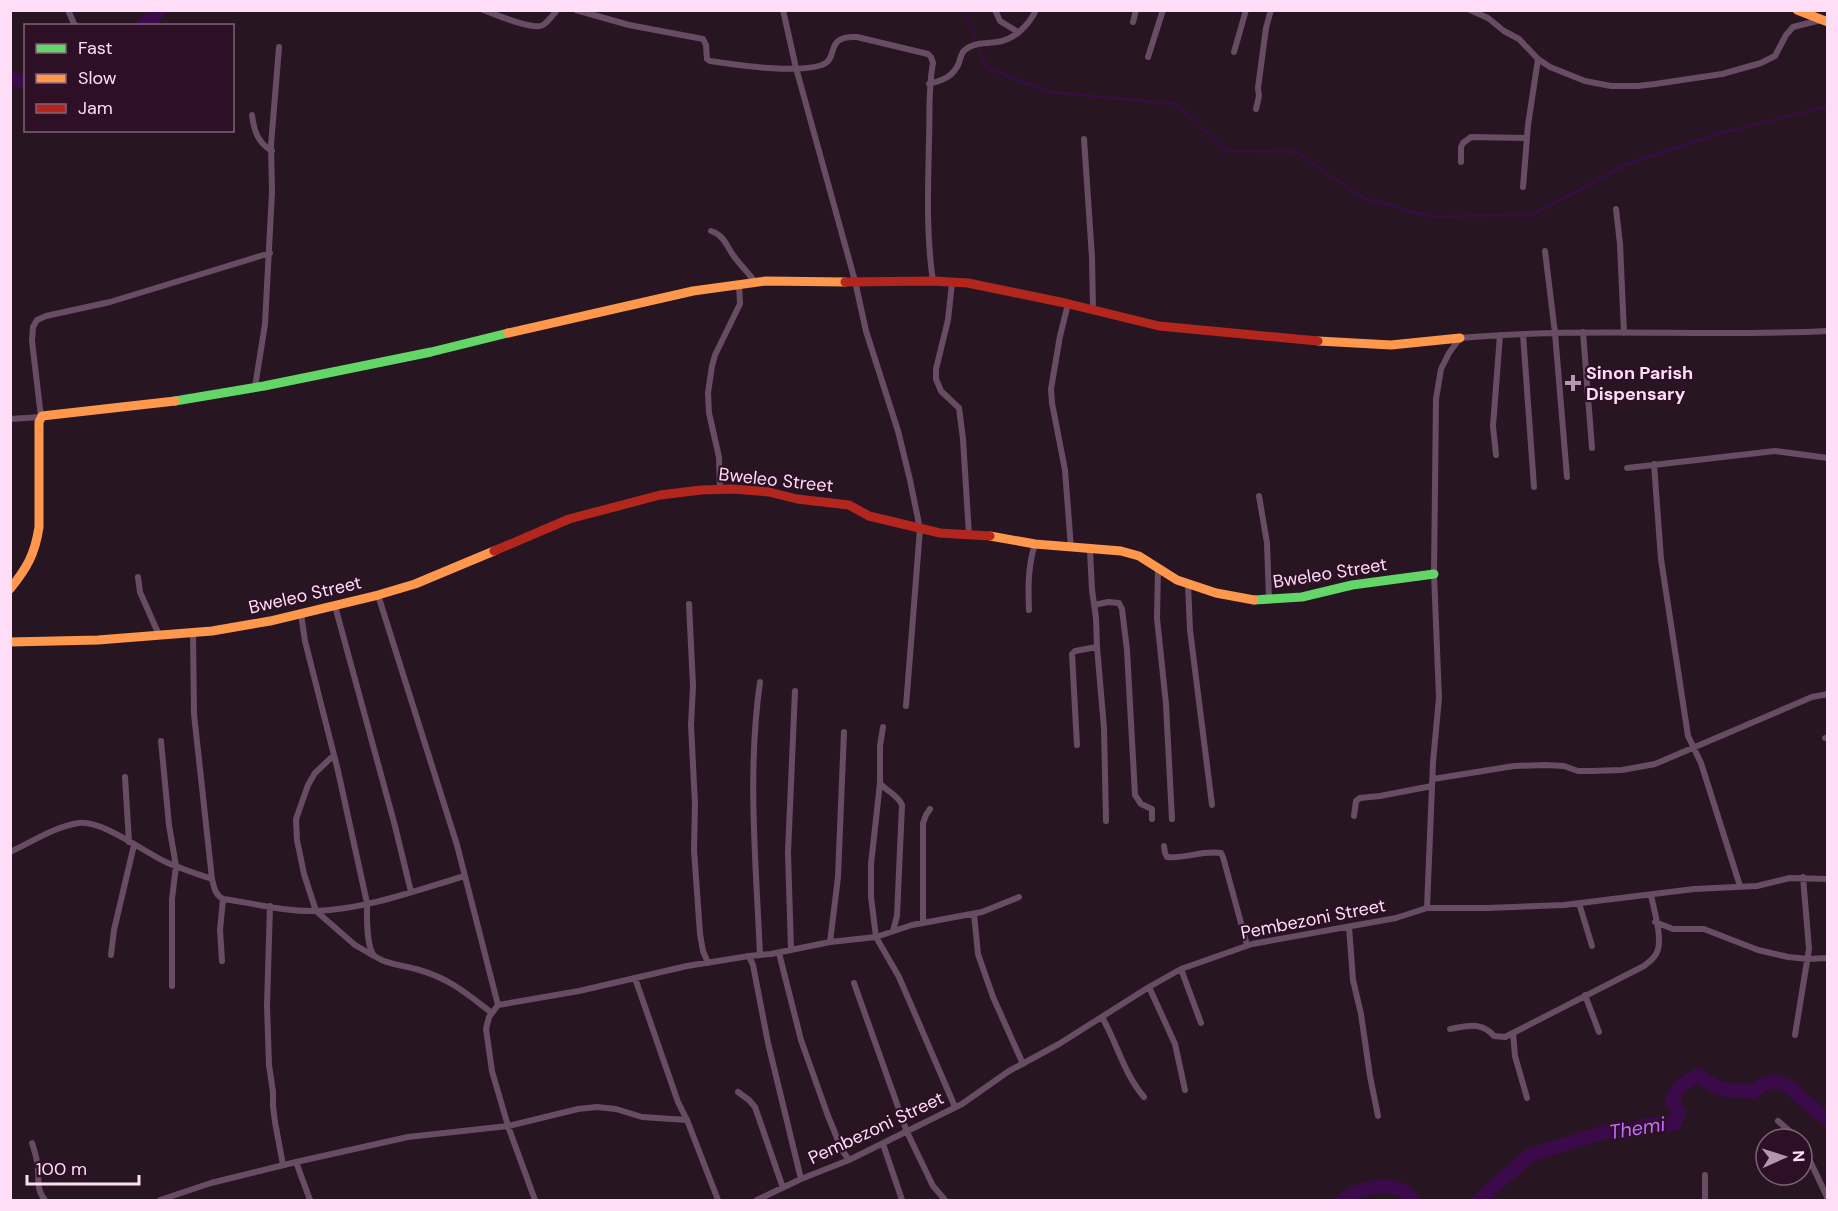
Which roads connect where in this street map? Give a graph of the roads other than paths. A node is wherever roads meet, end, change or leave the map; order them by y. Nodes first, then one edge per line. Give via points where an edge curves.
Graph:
1 (68, 10) edge
2 (483, 10) edge
3 (556, 10) edge
4 (576, 10) edge
5 (783, 10) edge
6 (995, 10) edge
7 (1036, 10) edge
8 (1136, 10) edge
9 (1163, 10) edge
10 (1246, 10) edge
11 (1271, 10) edge
12 (1470, 10) edge
13 (1797, 10) edge
14 (1824, 21) edge
15 (1133, 22) dead end
16 (74, 24) edge
17 (1018, 32) junction
18 (279, 48) dead end
19 (1234, 52) dead end
20 (1148, 57) dead end
21 (1538, 59) junction
22 (796, 68) junction
23 (929, 84) junction
24 (1256, 109) dead end
25 (252, 115) dead end
26 (1527, 138) junction
27 (1084, 139) dead end
28 (272, 151) junction
29 (1461, 162) dead end
30 (1523, 187) dead end
31 (1616, 209) dead end
32 (711, 231) dead end
33 (1545, 251) dead end
34 (270, 253) junction
35 (855, 281) junction
36 (933, 281) junction
37 (755, 282) junction
38 (952, 283) junction
39 (740, 284) junction
40 (1068, 304) junction
41 (1093, 310) junction
42 (1827, 331) edge
43 (1583, 332) junction
44 (1555, 333) junction
45 (1624, 333) junction
46 (1523, 334) junction
47 (1500, 335) junction
48 (1460, 338) junction
49 (255, 387) junction
50 (40, 417) junction
51 (10, 419) edge
52 (1592, 448) dead end
53 (1496, 455) dead end
54 (1827, 458) edge
55 (1654, 464) junction
56 (1627, 468) dead end
57 (1567, 477) dead end
58 (1534, 487) dead end
59 (720, 489) junction
60 (1259, 496) dead end
61 (920, 529) junction
62 (969, 534) junction
63 (1035, 544) junction
64 (1071, 548) junction
65 (1090, 550) junction
66 (1158, 569) junction
67 (1434, 574) junction
68 (138, 577) dead end
69 (1188, 584) junction
70 (10, 589) edge
71 (378, 595) junction
72 (1269, 599) junction
73 (689, 604) dead end
74 (1094, 605) junction
75 (335, 606) junction
76 (1029, 610) dead end
77 (301, 614) junction
78 (193, 633) junction
79 (159, 634) junction
80 (10, 642) edge
81 (1097, 647) junction
82 (760, 682) dead end
83 (795, 691) dead end
84 (1827, 694) edge
85 (906, 706) dead end
86 (883, 727) dead end
87 (844, 732) dead end
88 (161, 741) dead end
89 (1077, 745) dead end
90 (1695, 748) junction
91 (334, 755) junction
92 (125, 777) dead end
93 (880, 783) junction
94 (1432, 783) junction
95 (1212, 805) dead end
96 (930, 809) dead end
97 (1354, 816) dead end
98 (1152, 819) dead end
99 (1172, 819) dead end
100 (1106, 821) dead end
101 (131, 843) junction
102 (1164, 846) dead end
103 (10, 852) edge
104 (176, 866) junction
105 (465, 876) junction
106 (1803, 877) junction
107 (212, 879) junction
108 (1827, 879) edge
109 (1740, 885) junction
110 (411, 892) junction
111 (1651, 895) junction
112 (1019, 897) dead end
113 (223, 899) junction
114 (367, 903) junction
115 (1579, 903) junction
116 (270, 906) junction
117 (1426, 908) junction
118 (316, 911) junction
119 (974, 914) junction
120 (1656, 922) junction
121 (923, 923) junction
122 (1349, 927) junction
123 (893, 931) junction
124 (876, 937) junction
125 (830, 942) junction
126 (1247, 945) junction
127 (1592, 946) dead end
128 (791, 950) junction
129 (779, 953) junction
130 (111, 955) dead end
131 (760, 955) junction
132 (375, 956) junction
133 (749, 956) junction
134 (1827, 958) edge
135 (1808, 959) junction
136 (222, 961) dead end
137 (708, 963) junction
138 (1181, 969) junction
139 (635, 978) junction
140 (854, 983) dead end
141 (172, 986) dead end
142 (1149, 987) junction
143 (1585, 995) junction
144 (498, 1005) junction
145 (492, 1013) junction
146 (1101, 1017) junction
147 (1201, 1023) dead end
148 (1450, 1029) dead end
149 (1599, 1032) dead end
150 (1513, 1033) junction
151 (1795, 1035) dead end
152 (1023, 1064) junction
153 (1185, 1090) dead end
154 (738, 1092) dead end
155 (1144, 1097) dead end
156 (1527, 1098) dead end
157 (955, 1107) junction
158 (1378, 1116) dead end
159 (687, 1120) junction
160 (1778, 1121) dead end
161 (507, 1126) junction
162 (1785, 1127) edge
163 (907, 1132) junction
164 (32, 1143) dead end
165 (883, 1144) junction
166 (849, 1160) junction
167 (296, 1162) junction
168 (283, 1165) junction
169 (1814, 1170) edge
170 (1705, 1175) dead end
171 (801, 1179) junction
172 (783, 1188) junction
173 (1827, 1199) edge
174 (45, 1200) edge
175 (160, 1200) edge
176 (310, 1200) edge
177 (535, 1200) edge
178 (718, 1200) edge
179 (757, 1200) edge
180 (902, 1200) edge
181 (945, 1200) edge
182 (1705, 1200) edge

1 - 16 street
2 - 3 street via 539,26
4 - 22 street via 702,39 710,62
5 - 22 street
6 - 17 street via 1000,21
7 - 17 street via 1031,21
8 - 15 street
9 - 20 street
10 - 19 street
11 - 24 street
12 - 21 street via 1519,39
13 - 14 street
14 - 21 street via 1793,27 1775,56 1761,63 1722,74 1655,84 1611,86 1585,81
17 - 23 street via 1004,41 966,49 952,74
18 - 28 street
21 - 26 street
22 - 23 street via 823,65 829,61 836,42 857,37 928,54 933,63
22 - 35 street
23 - 36 street via 927,212
25 - 28 street via 256,135
26 - 29 street via 1471,137 1461,147
26 - 30 street
27 - 41 street
28 - 34 street
31 - 45 street
32 - 37 street via 726,241
33 - 44 street
34 - 49 street
34 - 50 street via 37,320 32,341
35 - 36 street
35 - 37 street
35 - 61 street via 866,331 898,430
36 - 38 street
37 - 39 street
38 - 40 street
38 - 62 street via 936,379 941,391 958,408
39 - 49 street
39 - 59 street via 740,304 712,366 708,393
40 - 41 street
40 - 64 street via 1051,389 1065,470
41 - 48 street via 1159,326 1303,340 1391,345
42 - 45 street
43 - 44 street
43 - 45 street
43 - 52 street
44 - 46 street
44 - 57 street
46 - 47 street
46 - 58 street
47 - 48 street
47 - 53 street via 1493,426
48 - 67 street via 1441,369 1436,399
49 - 50 street via 187,400
50 - 51 street
50 - 70 street via 37,543 30,564
54 - 55 street via 1775,451
55 - 56 street
55 - 90 street via 1661,559 1688,736
59 - 61 street, Bweleo Street via 769,492 849,505 869,516
59 - 71 street, Bweleo Street via 660,495 569,519 415,584
60 - 72 street via 1267,543
61 - 62 street, Bweleo Street
61 - 85 street
62 - 63 street, Bweleo Street
63 - 64 street, Bweleo Street
63 - 76 street via 1030,558
64 - 65 street, Bweleo Street
65 - 66 street, Bweleo Street via 1130,553
65 - 74 street
66 - 69 street, Bweleo Street
66 - 99 street via 1157,618
67 - 72 street, Bweleo Street
67 - 94 street via 1439,698
68 - 79 street via 140,592
69 - 72 street, Bweleo Street via 1244,599
69 - 95 street
71 - 75 street, Bweleo Street
71 - 105 street
73 - 137 street via 694,850 700,934
74 - 81 street
74 - 98 street via 1114,602 1122,609 1135,795 1141,804 1152,809
75 - 77 street, Bweleo Street
75 - 110 street
77 - 78 street, Bweleo Street
77 - 91 street
78 - 79 street, Bweleo Street
78 - 107 street via 194,714
79 - 80 street, Bweleo Street
81 - 89 street via 1072,654
81 - 100 street
82 - 131 street via 753,761
83 - 128 street via 788,853
84 - 90 street
86 - 93 street
87 - 125 street via 838,877
88 - 104 street
90 - 94 street via 1655,764 1622,770 1514,766
90 - 109 street
91 - 114 street
91 - 118 street via 315,773 296,819 299,851
92 - 101 street
93 - 123 street via 903,805
93 - 124 street via 872,864
94 - 97 street via 1360,798
94 - 117 street
96 - 121 street via 923,823
101 - 103 street via 95,824 78,823
101 - 104 street
101 - 130 street
102 - 126 street via 1167,857 1172,858 1221,853
104 - 107 street
104 - 141 street
105 - 110 street
105 - 144 street
106 - 108 street, Pembezoni Street
106 - 109 street, Pembezoni Street via 1757,886
106 - 135 street
107 - 113 street
109 - 111 street, Pembezoni Street
110 - 114 street
111 - 115 street, Pembezoni Street
111 - 120 street
112 - 119 street
113 - 116 street
113 - 136 street
114 - 118 street
114 - 132 street via 367,924
115 - 117 street, Pembezoni Street
115 - 127 street
116 - 118 street
116 - 168 street via 268,1065
117 - 122 street, Pembezoni Street
118 - 132 street via 355,945
119 - 121 street
119 - 152 street via 978,954
120 - 135 street via 1673,929 1704,929 1758,950
120 - 143 street via 1659,945 1653,959
121 - 123 street
122 - 126 street, Pembezoni Street
122 - 158 street via 1355,997
123 - 124 street
124 - 125 street
124 - 157 street via 907,995
125 - 128 street
126 - 138 street, Pembezoni Street
128 - 129 street
129 - 131 street
129 - 166 street via 801,1040 828,1116
131 - 133 street
132 - 145 street via 455,984
133 - 137 street
133 - 171 street
134 - 135 street
135 - 151 street
137 - 139 street
138 - 142 street, Pembezoni Street
138 - 147 street
139 - 144 street
139 - 159 street
140 - 163 street
142 - 146 street, Pembezoni Street
142 - 153 street via 1175,1044
143 - 149 street
143 - 150 street
144 - 145 street
145 - 161 street via 486,1029 492,1071
146 - 152 street, Pembezoni Street
146 - 155 street via 1132,1083
148 - 150 street via 1481,1026 1499,1038
150 - 156 street
152 - 157 street, Pembezoni Street
154 - 172 street via 755,1107
157 - 163 street, Pembezoni Street
159 - 161 street via 642,1117 597,1107
159 - 178 street
160 - 162 street
161 - 167 street via 408,1137
161 - 177 street
163 - 165 street, Pembezoni Street
163 - 181 street via 933,1186
164 - 174 street via 40,1195
165 - 166 street, Pembezoni Street
165 - 180 street
166 - 171 street, Pembezoni Street
167 - 168 street
167 - 176 street
168 - 175 street
169 - 173 street
170 - 182 street
171 - 172 street, Pembezoni Street
172 - 179 street, Pembezoni Street

